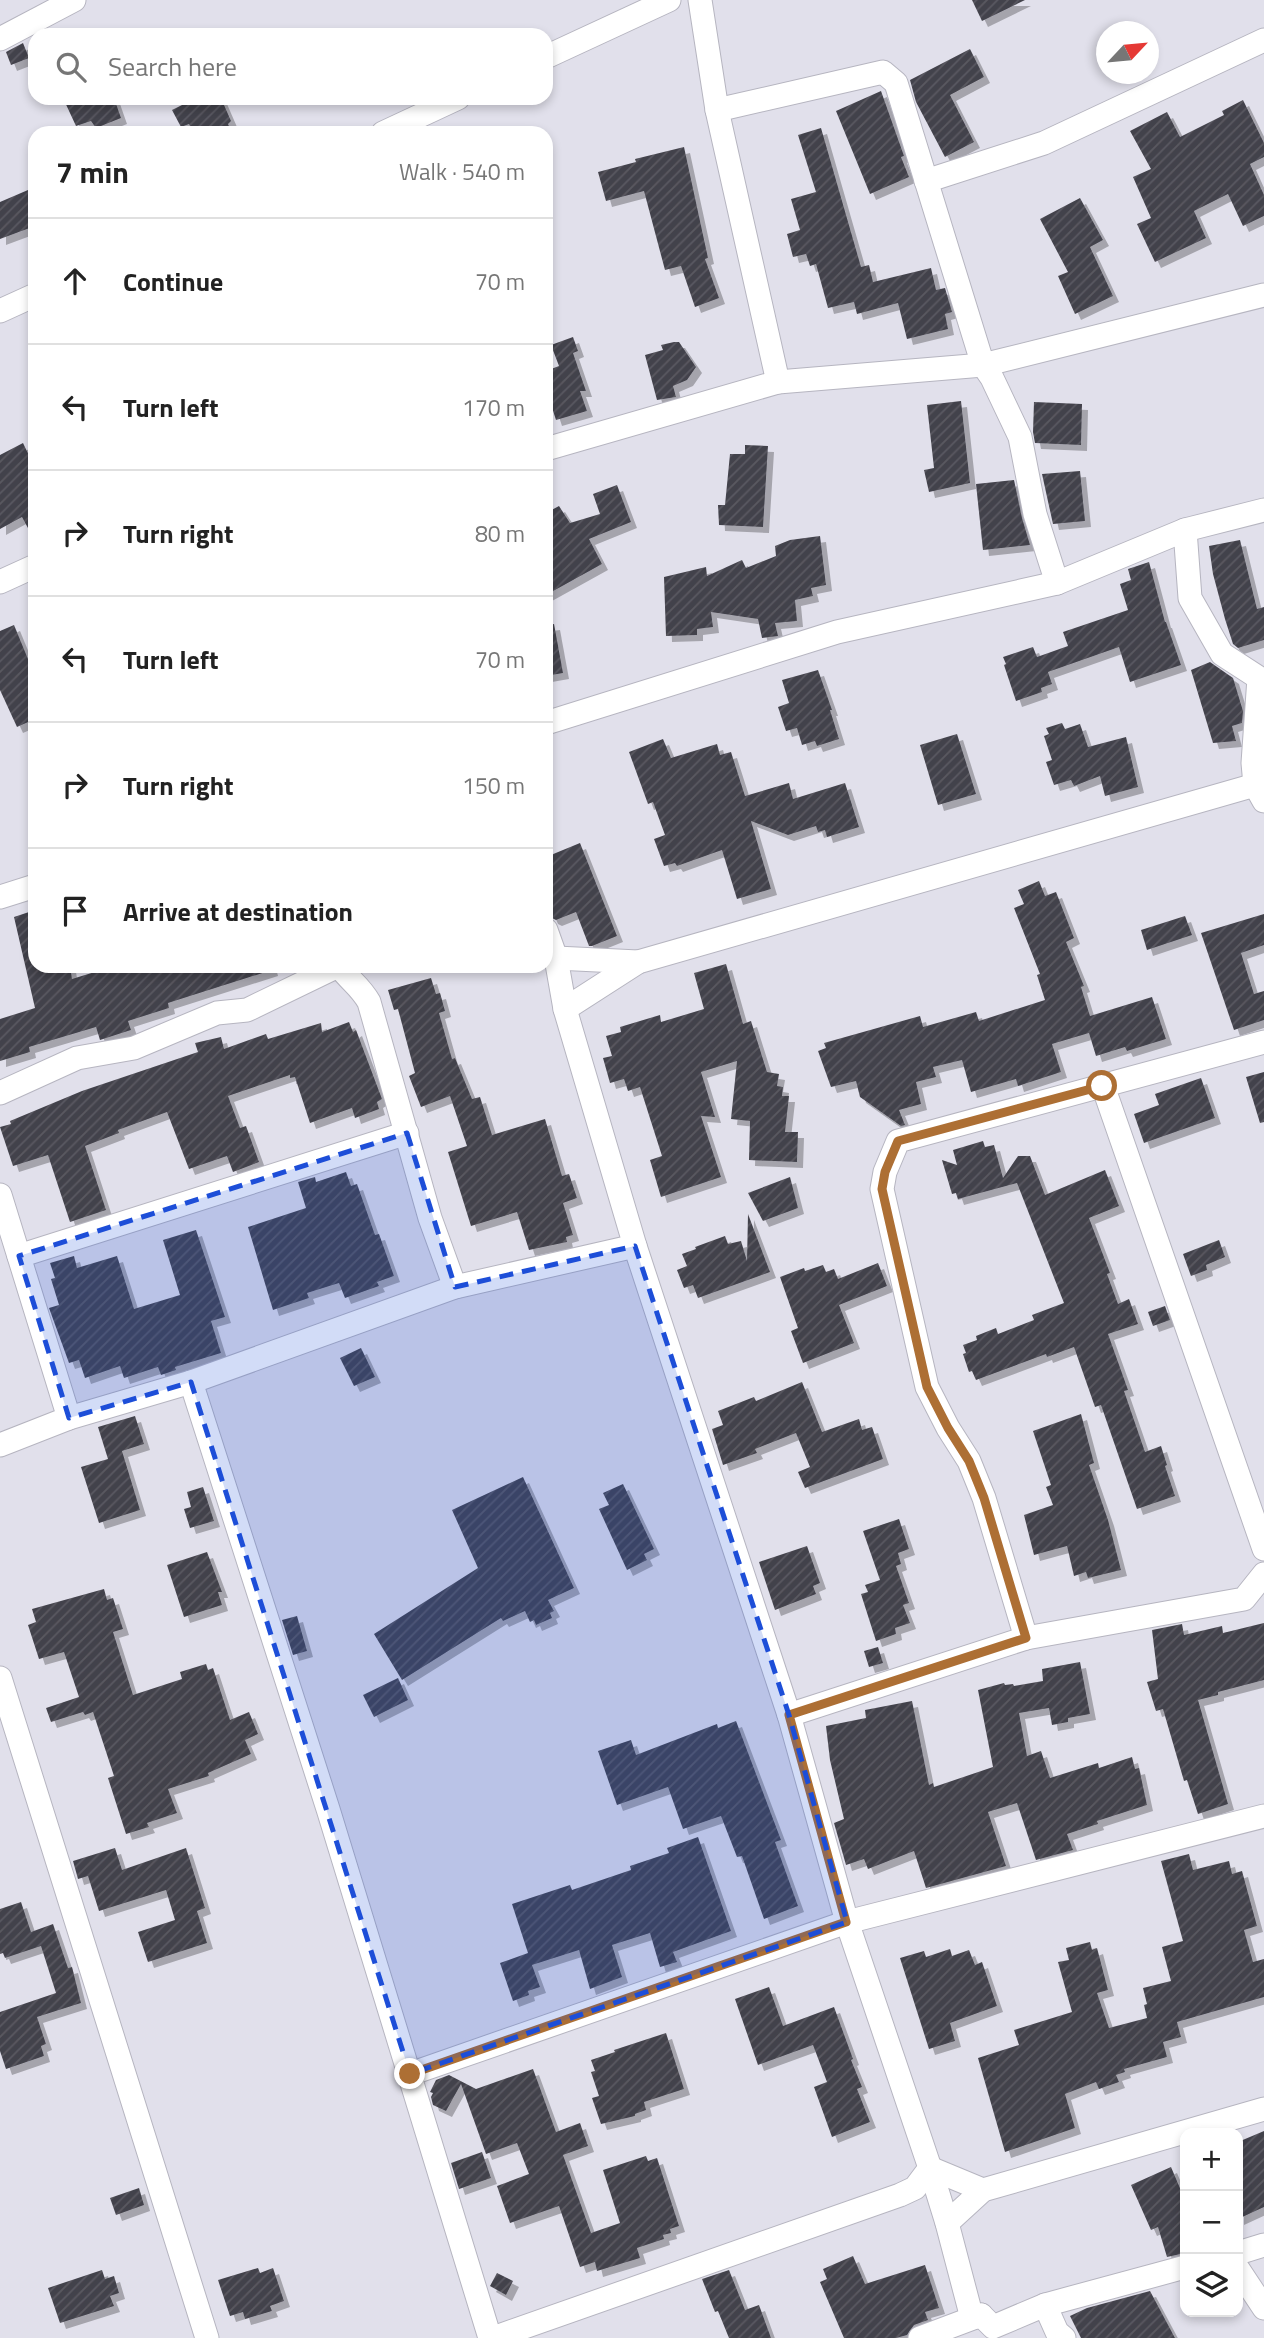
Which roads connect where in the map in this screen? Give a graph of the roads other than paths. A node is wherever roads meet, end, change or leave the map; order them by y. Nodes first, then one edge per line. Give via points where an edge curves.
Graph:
1 (74, 0) edge
2 (670, 0) edge
3 (699, 0) edge
4 (0, 39) edge
5 (1264, 40) edge
6 (553, 54) edge
7 (443, 105) edge
8 (717, 110) junction
9 (398, 126) edge
10 (926, 181) junction
11 (1264, 295) edge
12 (28, 298) edge
13 (0, 311) edge
14 (983, 365) junction
15 (778, 382) junction
16 (553, 447) edge
17 (1264, 510) edge
18 (1185, 530) junction
19 (28, 569) edge
20 (0, 582) edge
21 (1057, 583) junction
22 (553, 721) edge
23 (1260, 793) edge
24 (28, 888) edge
25 (0, 897) edge
26 (553, 950) edge
27 (556, 958) junction
28 (638, 961) junction
29 (324, 973) edge
30 (344, 973) edge
31 (565, 1009) junction
32 (1264, 1042) edge
33 (1102, 1086) junction
34 (0, 1093) edge
35 (407, 1133) junction
36 (0, 1195) edge
37 (635, 1246) junction
38 (19, 1256) junction
39 (455, 1287) junction
40 (191, 1382) junction
41 (69, 1418) junction
42 (0, 1445) edge
43 (1264, 1549) edge
44 (1264, 1574) edge
45 (1026, 1638) junction
46 (0, 1678) edge
47 (789, 1715) junction
48 (1264, 1816) edge
49 (846, 1922) junction
50 (410, 2074) junction
51 (1264, 2109) edge
52 (930, 2168) junction
53 (983, 2190) junction
54 (947, 2223) junction
55 (1264, 2245) edge
56 (1243, 2251) edge
57 (1180, 2268) edge
58 (1243, 2276) edge
59 (1045, 2305) junction
60 (1264, 2308) edge
61 (981, 2315) junction
62 (207, 2338) edge
63 (491, 2338) edge
64 (920, 2338) edge
65 (1064, 2338) edge

1 - 4 street
2 - 6 street
3 - 8 street
5 - 10 street via 1044,143
7 - 9 street
8 - 10 street via 883,72 896,83
8 - 15 street
10 - 14 street
11 - 14 street
12 - 13 street
14 - 15 street
14 - 21 street via 1020,437 1035,514
15 - 16 street
17 - 18 street
18 - 21 street
18 - 23 street via 1189,598 1222,654 1258,678 1253,763
19 - 20 street
21 - 22 street via 837,632
23 - 28 street
24 - 25 street
26 - 27 street
27 - 28 street
27 - 31 street
28 - 31 street
29 - 34 street via 247,1010 217,1013 134,1048 77,1058
30 - 35 street via 369,1002
31 - 37 street
32 - 33 street
33 - 43 street
33 - 45 street via 898,1141 882,1189 927,1387 969,1461 984,1498
35 - 38 street
35 - 39 street
36 - 38 street
37 - 39 street
37 - 47 street
38 - 41 street
39 - 40 street
40 - 41 street
40 - 50 street
41 - 42 street
44 - 45 street via 1244,1599
45 - 47 street
46 - 62 street
47 - 49 street
48 - 49 street
49 - 50 street
49 - 52 street
50 - 63 street
51 - 53 street
52 - 53 street
52 - 54 street
52 - 63 street via 915,2188 900,2195
53 - 54 street
54 - 61 street via 972,2318
55 - 56 street
57 - 59 street
58 - 60 street
59 - 61 street via 993,2327
59 - 65 street
61 - 64 street

